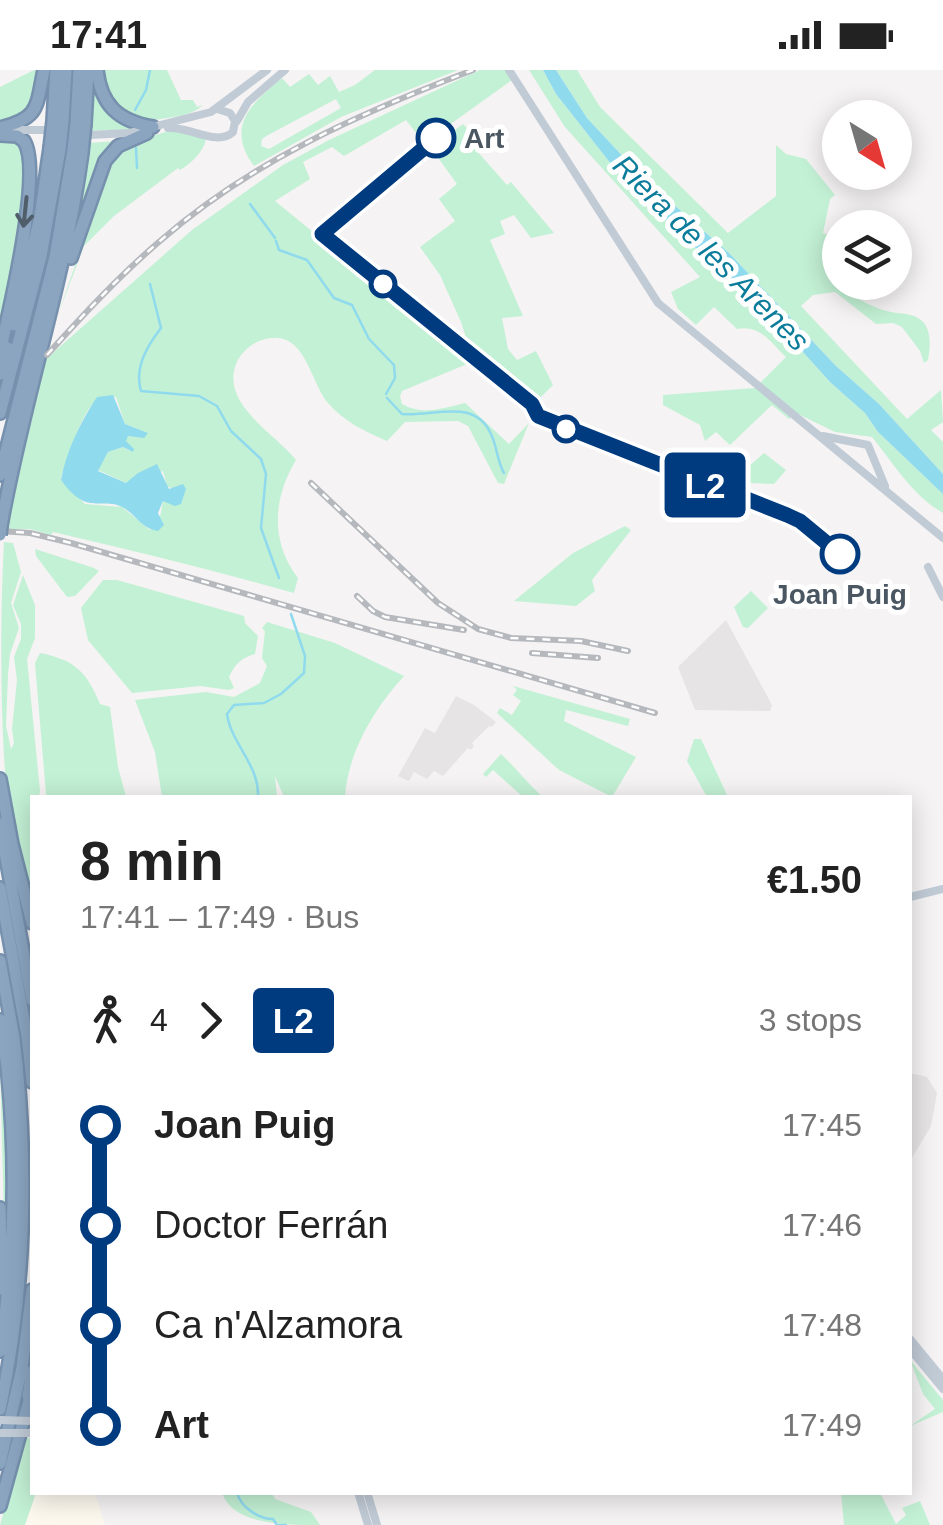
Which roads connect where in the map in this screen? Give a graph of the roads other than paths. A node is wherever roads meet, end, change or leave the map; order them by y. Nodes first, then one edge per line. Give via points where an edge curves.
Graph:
1 (44, 70) edge
2 (56, 70) edge
3 (66, 70) edge
4 (79, 70) edge
5 (88, 70) edge
6 (97, 70) edge
7 (268, 70) edge
8 (285, 70) edge
9 (509, 70) edge
10 (214, 111) junction
11 (235, 126) junction
12 (150, 130) junction
13 (0, 132) edge
14 (68, 136) junction
15 (210, 136) junction
16 (49, 324) junction
17 (0, 352) edge
18 (0, 374) edge
19 (0, 413) edge
20 (812, 432) junction
21 (858, 442) junction
22 (873, 456) junction
23 (851, 464) junction
24 (0, 474) edge
25 (890, 494) junction
26 (933, 521) dead end
27 (1, 526) edge
28 (923, 531) dead end
29 (0, 535) edge
30 (940, 535) edge
31 (928, 567) dead end
32 (943, 597) edge
33 (0, 779) edge
34 (0, 824) edge
35 (0, 888) edge
36 (943, 889) edge
37 (912, 897) edge
38 (30, 914) edge
39 (0, 960) edge
40 (30, 989) edge
41 (0, 1020) edge
42 (15, 1040) edge
43 (17, 1061) edge
44 (0, 1208) edge
45 (30, 1306) edge
46 (0, 1318) edge
47 (912, 1342) edge
48 (0, 1351) edge
49 (912, 1352) edge
50 (943, 1379) edge
51 (943, 1389) edge
52 (0, 1409) edge
53 (29, 1418) edge
54 (0, 1420) edge
55 (0, 1432) edge
56 (30, 1433) edge
57 (0, 1463) edge
58 (359, 1495) edge
59 (368, 1495) edge
60 (0, 1506) edge
61 (368, 1525) edge
62 (377, 1525) edge

1 - 13 highway via 30,116
2 - 14 highway
3 - 14 highway
4 - 14 highway
5 - 14 highway
6 - 12 highway via 113,112
7 - 10 main road
8 - 11 main road via 248,102
9 - 20 main road via 665,310
10 - 11 main road via 230,113
10 - 12 main road
10 - 15 main road via 205,124
11 - 15 main road via 226,138
12 - 14 main road
12 - 15 main road via 185,128
12 - 16 highway via 105,161
13 - 14 main road
13 -> 17 highway via 24,141 30,164
14 - 16 highway via 70,231
14 - 18 highway
14 - 19 highway
14 - 24 highway via 55,256
16 - 27 highway via 16,440
20 - 21 main road
20 - 23 main road
21 - 22 main road
21 - 23 main road via 848,450
22 - 23 main road via 867,466
22 - 25 main road
23 - 25 main road
25 - 30 main road
26 - 30 main road
27 - 29 highway, bridge
28 - 30 main road
31 - 32 main road
33 - 38 highway
34 - 40 highway
35 - 42 highway
36 - 37 main road
39 - 42 highway
41 - 42 highway
42 - 43 highway, bridge
42 - 43 highway, bridge
43 - 48 highway via 10,1285
43 - 52 highway via 22,1251
44 - 46 highway
45 - 57 highway
47 - 50 main road
49 - 51 main road
53 - 54 main road, bridge
53 - 60 highway
55 - 56 main road, bridge
58 - 61 main road
59 - 62 main road

